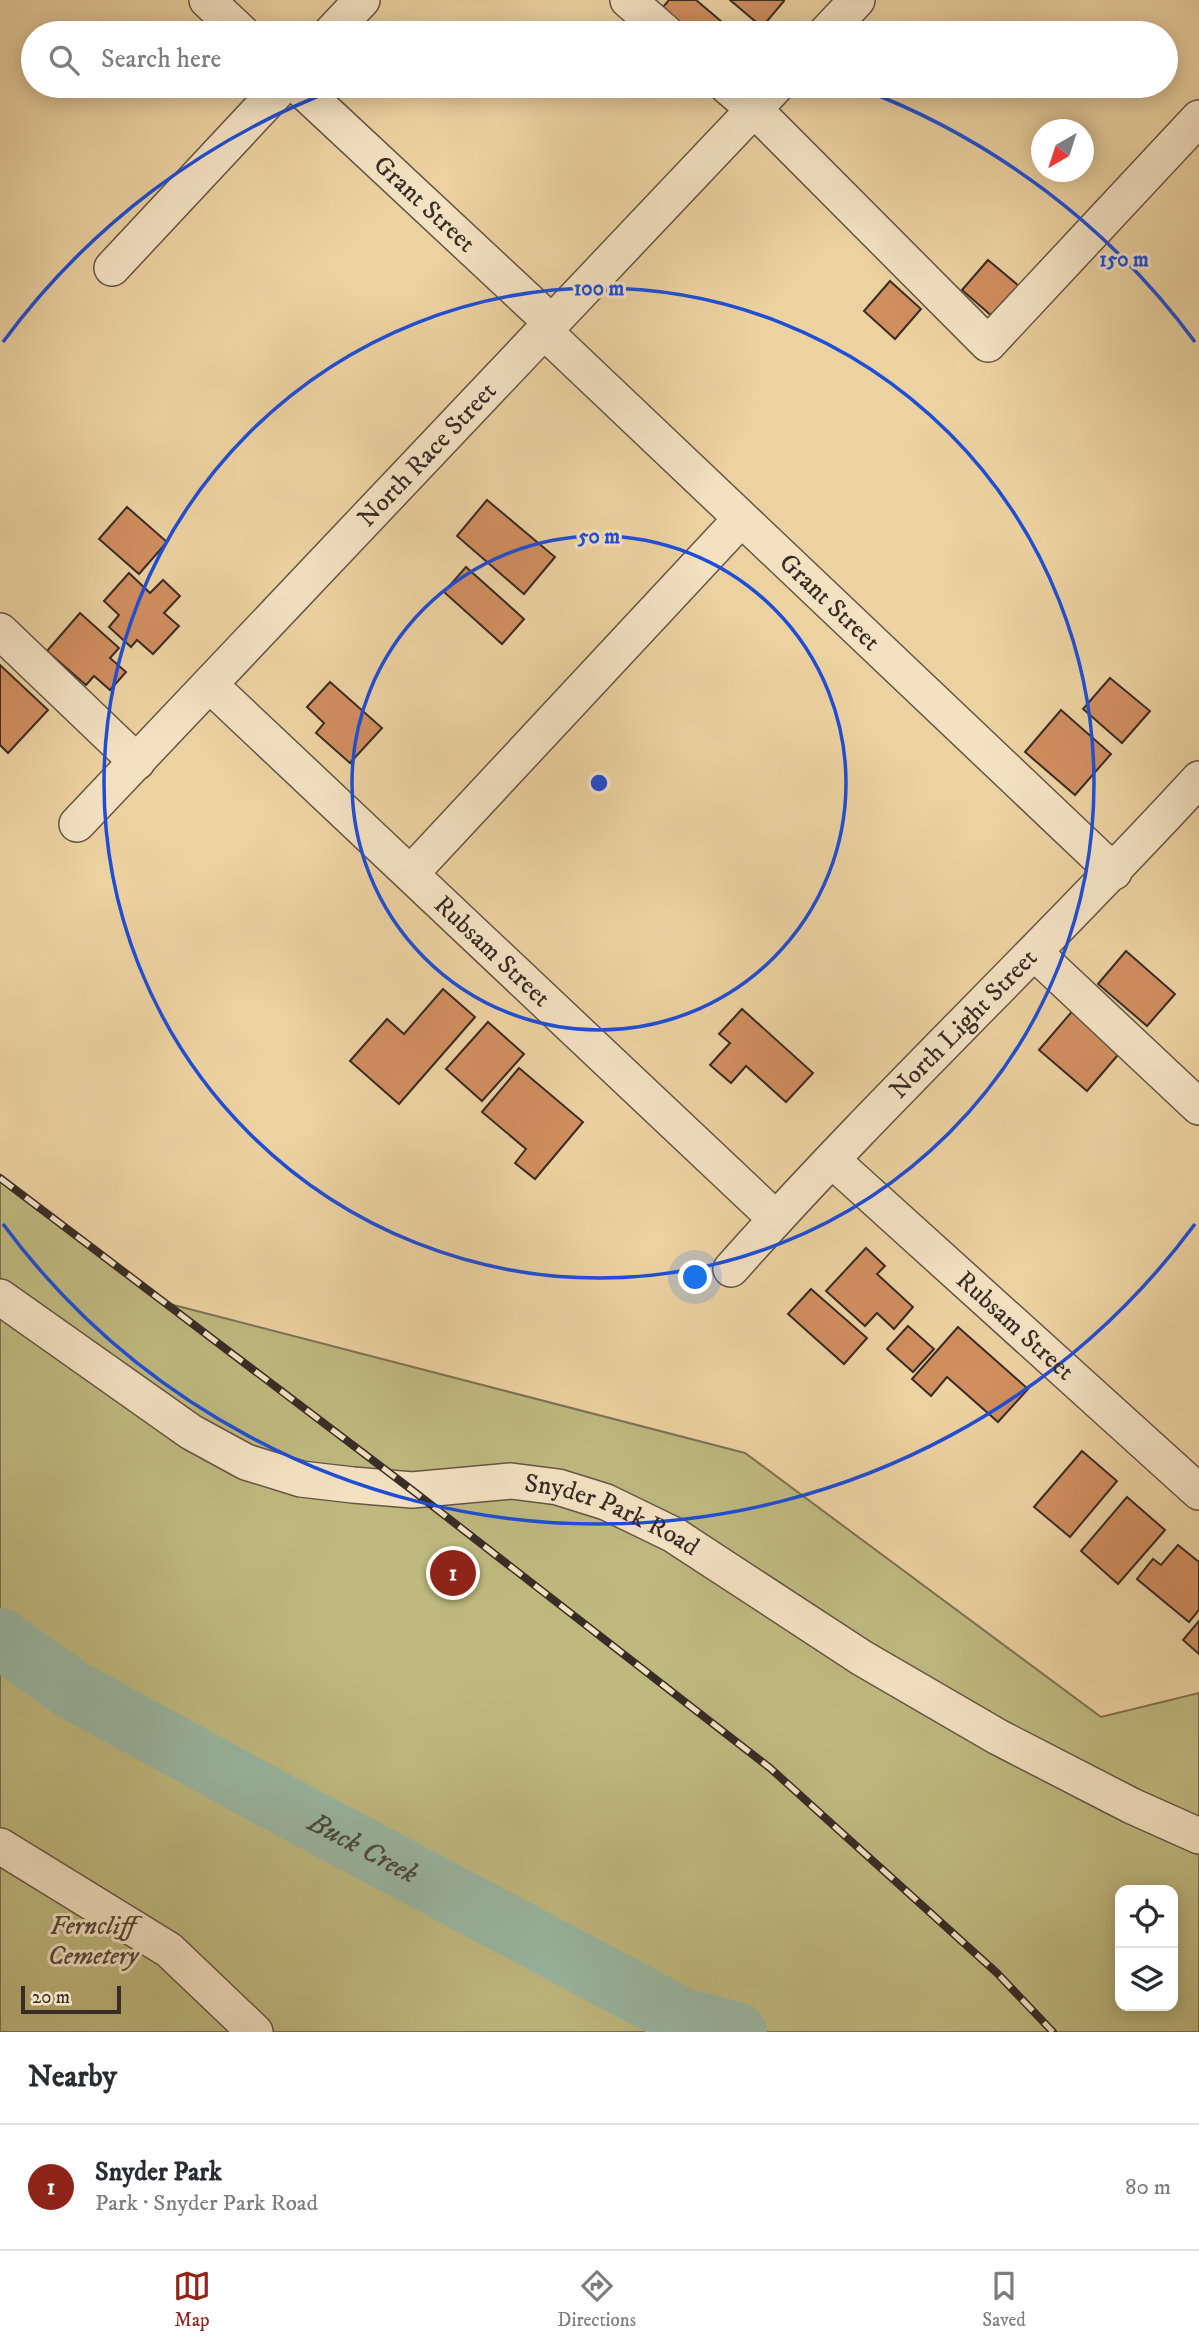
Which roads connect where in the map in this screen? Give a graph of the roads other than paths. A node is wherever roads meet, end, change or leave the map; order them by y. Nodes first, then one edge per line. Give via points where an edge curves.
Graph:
1 (206, 0) edge
2 (362, 0) edge
3 (628, 0) edge
4 (857, 0) edge
5 (229, 21) edge
6 (342, 21) edge
7 (652, 21) edge
8 (837, 21) edge
9 (271, 98) edge
10 (310, 98) edge
11 (765, 98) edge
12 (1199, 118) edge
13 (112, 268) dead end
14 (547, 327) junction
15 (741, 519) junction
16 (0, 631) edge
17 (210, 685) junction
18 (137, 762) junction
19 (1199, 779) edge
20 (78, 824) dead end
21 (1114, 872) junction
22 (411, 873) junction
23 (1035, 953) junction
24 (1199, 1107) edge
25 (832, 1160) junction
26 (776, 1219) junction
27 (731, 1269) dead end
28 (0, 1297) edge
29 (1199, 1492) edge
30 (1199, 1836) edge
31 (0, 1846) edge
32 (255, 2032) edge

1 - 5 street
2 - 6 street
3 - 7 street
4 - 8 street
9 - 13 street
10 - 14 street, Grant Street
11 - 12 street via 988,344
11 - 14 street, North Race Street
14 - 15 street, Grant Street
14 - 17 street, North Race Street
15 - 21 street, Grant Street
15 - 22 street
16 - 18 street
17 - 18 street, North Race Street
17 - 22 street, Rubsam Street
18 - 20 street, North Race Street
19 - 21 street, North Light Street
21 - 23 street, North Light Street
22 - 26 street, Rubsam Street
23 - 24 street
23 - 25 street, North Light Street
25 - 26 street, North Light Street
25 - 29 street, Rubsam Street
26 - 27 street, North Light Street
28 - 30 street, Snyder Park Road via 191,1432 246,1462 301,1479 353,1485 412,1490 511,1481 558,1487 606,1502 674,1535 862,1658 998,1737
31 - 32 street via 169,1950

